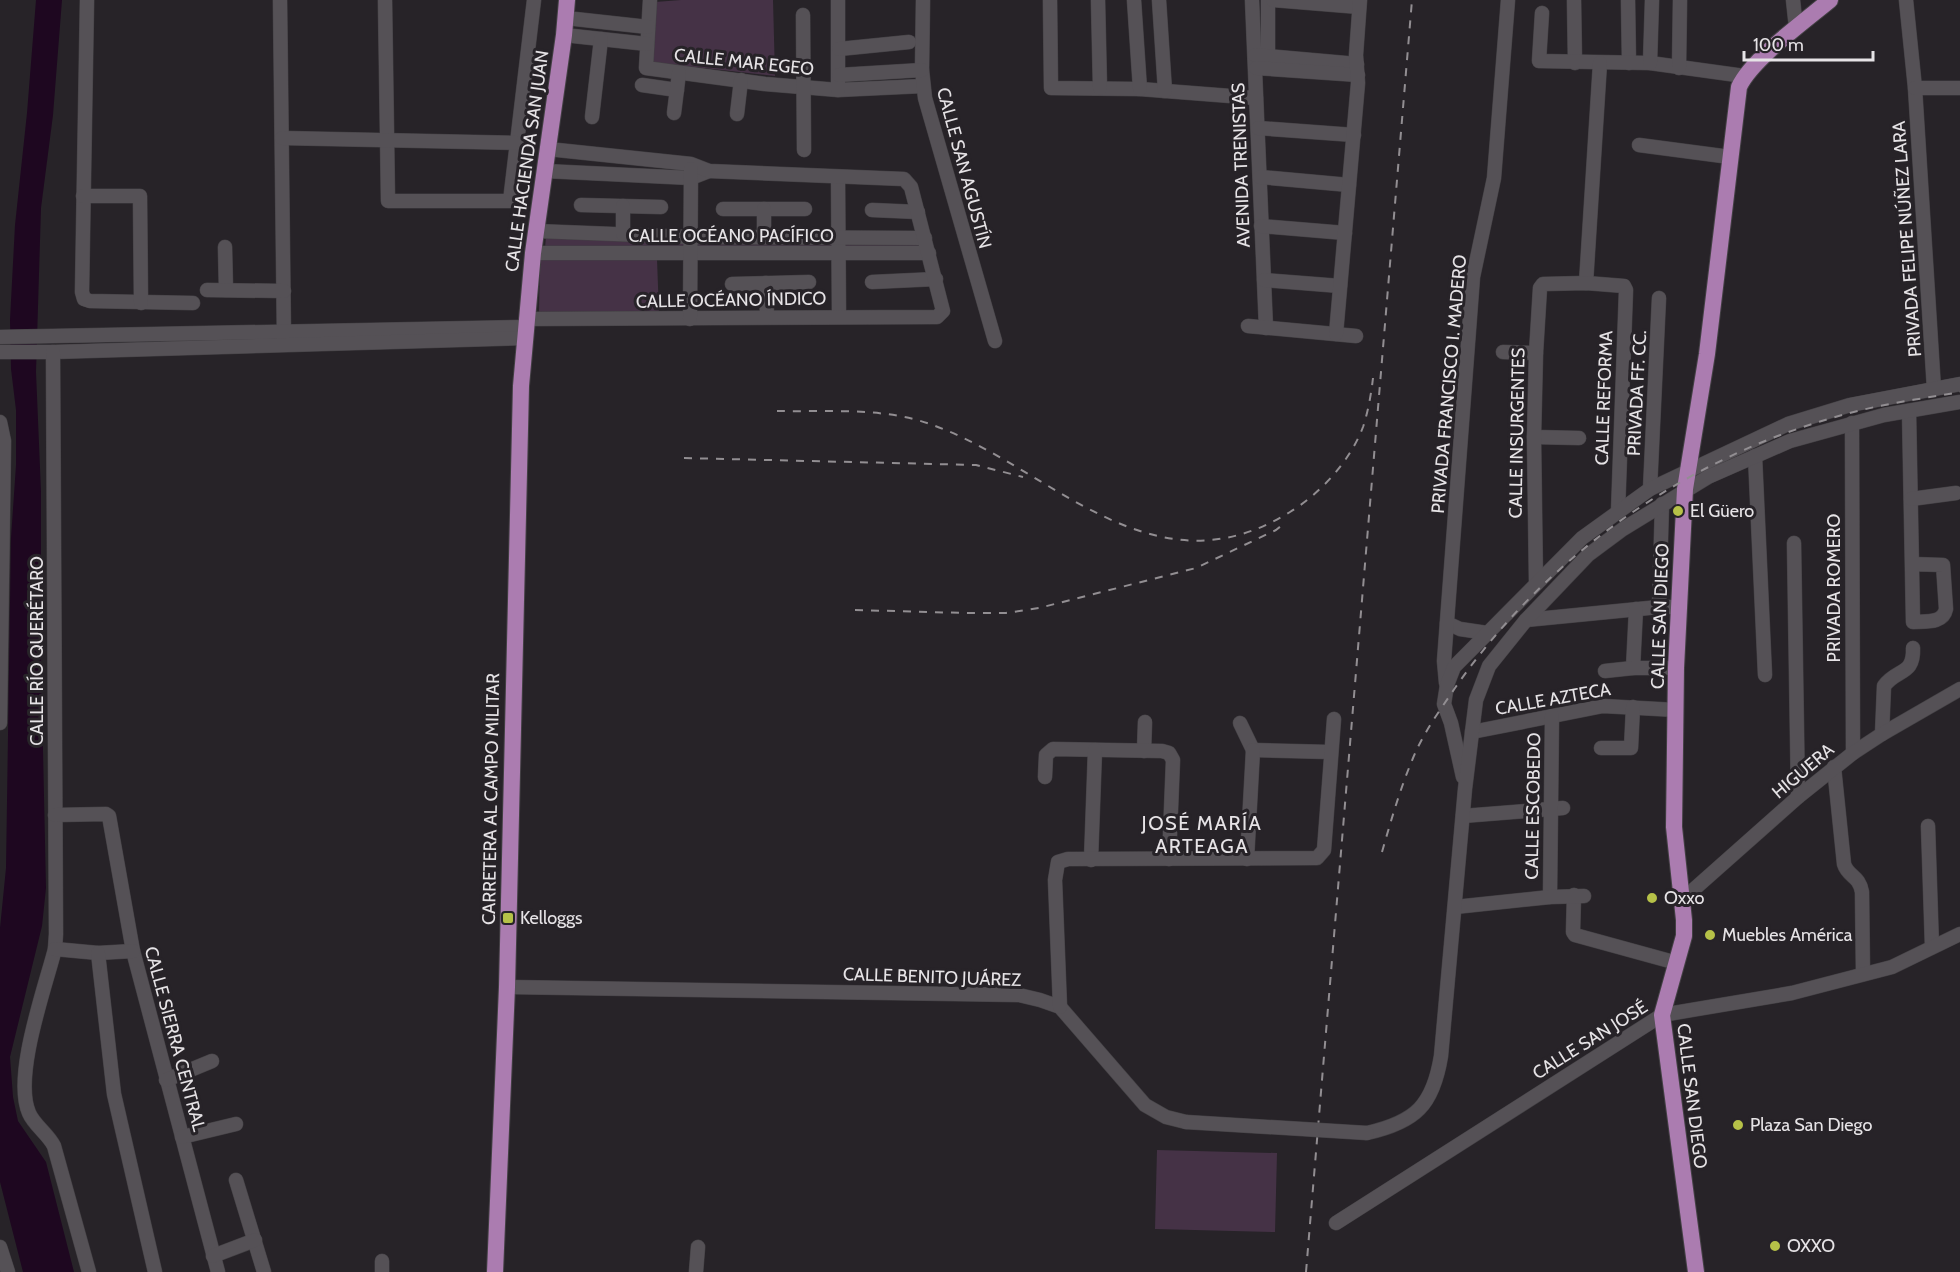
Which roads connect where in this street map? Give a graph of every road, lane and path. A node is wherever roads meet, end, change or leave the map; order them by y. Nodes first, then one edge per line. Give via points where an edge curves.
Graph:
1 (87, 0) edge
2 (280, 0) edge
3 (385, 0) edge
4 (534, 0) edge
5 (567, 0) edge
6 (650, 0) edge
7 (838, 0) edge
8 (923, 0) edge
9 (1050, 0) edge
10 (1098, 0) edge
11 (1134, 0) edge
12 (1160, 0) edge
13 (1252, 0) edge
14 (1268, 0) edge
15 (1273, 0) edge
16 (1508, 0) edge
17 (1574, 0) edge
18 (1628, 0) edge
19 (1652, 0) edge
20 (1680, 0) edge
21 (1793, 0) edge
22 (1906, 0) edge
23 (1825, 2) edge
24 (1359, 4) edge
25 (1542, 14) dead end
26 (803, 15) dead end
27 (565, 27) junction
28 (648, 27) junction
29 (1796, 28) junction
30 (601, 39) junction
31 (909, 42) dead end
32 (647, 44) junction
33 (846, 48) junction
34 (1262, 62) junction
35 (1575, 63) junction
36 (1600, 63) junction
37 (1629, 63) junction
38 (1650, 63) junction
39 (1679, 68) junction
40 (922, 70) junction
41 (1357, 70) junction
42 (679, 73) junction
43 (839, 75) junction
44 (1744, 76) junction
45 (741, 80) junction
46 (642, 85) dead end
47 (802, 86) junction
48 (923, 86) junction
49 (1100, 88) junction
50 (1915, 88) junction
51 (1960, 88) edge
52 (1140, 89) junction
53 (677, 90) junction
54 (838, 90) junction
55 (1166, 91) junction
56 (1256, 98) junction
57 (674, 113) dead end
58 (737, 114) dead end
59 (592, 117) dead end
60 (1258, 128) junction
61 (1354, 135) junction
62 (282, 138) junction
63 (389, 141) junction
64 (517, 143) junction
65 (1640, 145) dead end
66 (548, 149) junction
67 (804, 150) dead end
68 (1730, 157) junction
69 (545, 171) junction
70 (691, 171) junction
71 (838, 177) junction
72 (1260, 177) junction
73 (1349, 185) junction
74 (83, 196) junction
75 (581, 204) dead end
76 (623, 206) junction
77 (661, 207) dead end
78 (723, 208) dead end
79 (764, 209) junction
80 (805, 209) dead end
81 (872, 210) dead end
82 (918, 212) junction
83 (1261, 226) junction
84 (536, 231) junction
85 (1345, 233) junction
86 (623, 234) junction
87 (690, 237) junction
88 (764, 237) junction
89 (838, 238) junction
90 (925, 238) junction
91 (225, 247) dead end
92 (533, 253) junction
93 (838, 253) junction
94 (690, 254) junction
95 (929, 254) junction
96 (936, 279) junction
97 (1264, 280) junction
98 (809, 282) dead end
99 (872, 282) dead end
100 (766, 283) junction
101 (1586, 283) junction
102 (732, 284) dead end
103 (1340, 286) junction
104 (207, 290) dead end
105 (226, 290) junction
106 (284, 291) junction
107 (1659, 298) dead end
108 (141, 303) junction
109 (193, 303) dead end
110 (767, 317) junction
111 (839, 317) junction
112 (690, 319) junction
113 (1248, 326) dead end
114 (525, 328) junction
115 (1266, 328) junction
116 (1336, 334) junction
117 (1356, 336) dead end
118 (0, 337) edge
119 (284, 338) junction
120 (995, 341) dead end
121 (0, 352) edge
122 (48, 352) junction
123 (1503, 352) dead end
124 (1536, 353) junction
125 (1960, 384) edge
126 (1934, 389) junction
127 (1960, 402) edge
128 (1909, 411) junction
129 (0, 422) edge
130 (1852, 423) junction
131 (1534, 437) junction
132 (1579, 438) dead end
133 (1755, 456) junction
134 (1688, 470) junction
135 (1650, 489) junction
136 (1685, 489) junction
137 (1956, 493) dead end
138 (1911, 499) junction
139 (1662, 504) junction
140 (1618, 512) junction
141 (1794, 543) dead end
142 (1912, 564) junction
143 (1536, 583) junction
144 (1659, 607) junction
145 (1679, 607) junction
146 (1636, 609) junction
147 (1526, 620) junction
148 (1447, 623) junction
149 (1487, 633) junction
150 (1913, 648) dead end
151 (1633, 668) junction
152 (1676, 668) junction
153 (1605, 671) dead end
154 (1765, 675) dead end
155 (1447, 685) junction
156 (1960, 689) edge
157 (1633, 707) junction
158 (1676, 710) junction
159 (1552, 716) junction
160 (1334, 719) dead end
161 (1145, 722) dead end
162 (0, 723) edge
163 (1240, 723) dead end
164 (1472, 732) junction
165 (1882, 734) junction
166 (1601, 748) dead end
167 (1095, 750) junction
168 (1253, 750) junction
169 (1144, 751) junction
170 (1330, 752) junction
171 (1853, 753) junction
172 (1834, 767) junction
173 (1045, 777) dead end
174 (1465, 789) junction
175 (1798, 797) junction
176 (1557, 809) junction
177 (55, 815) junction
178 (1463, 816) junction
179 (1928, 826) dead end
180 (1169, 859) junction
181 (1247, 859) junction
182 (1091, 860) junction
183 (1550, 897) junction
184 (1683, 899) junction
185 (1455, 907) junction
186 (1960, 934) edge
187 (1932, 947) junction
188 (55, 949) junction
189 (133, 951) junction
190 (98, 953) junction
191 (1677, 963) junction
192 (1863, 974) junction
193 (507, 987) junction
194 (1060, 1007) junction
195 (1662, 1015) junction
196 (212, 1061) dead end
197 (166, 1080) junction
198 (236, 1124) dead end
199 (182, 1137) junction
200 (237, 1179) dead end
201 (1336, 1223) dead end
202 (255, 1240) junction
203 (0, 1247) edge
204 (698, 1247) dead end
205 (213, 1256) junction
206 (8, 1272) edge
207 (89, 1272) edge
208 (155, 1272) edge
209 (218, 1272) edge
210 (264, 1272) edge
211 (495, 1272) edge
212 (696, 1272) edge
213 (1696, 1272) edge

1 - 74 street
2 - 62 street
3 - 63 street
4 - 64 street
5 - 27 main road, CALLE HACIENDA SAN JUAN
6 - 28 street
7 - 33 street
8 - 40 street, CALLE SAN AGUSTÍN
9 - 49 street via 1051,88
10 - 49 street
11 - 52 street
12 - 55 street
13 - 34 street, AVENIDA TRENISTAS
14 - 34 street
15 - 24 street
16 - 148 street, PRIVADA FRANCISCO I. MADERO via 1494,178 1473,277
17 - 35 street
18 - 37 street
19 - 38 street
20 - 39 street
21 - 29 street
22 - 50 street, PRIVADA FELIPE NÚÑEZ LARA
23 - 29 main road
24 - 41 street
25 - 35 street via 1539,61
26 - 47 street
27 - 28 street
27 - 30 street
27 - 66 main road, CALLE HACIENDA SAN JUAN
28 - 32 street
29 - 44 main road
30 - 32 street
30 - 59 street
31 - 33 street
32 - 42 street, CALLE MAR EGEO via 646,68
33 - 43 street
34 - 41 street
34 - 56 street, AVENIDA TRENISTAS
35 - 36 street
36 - 37 street
36 - 101 street
37 - 38 street
38 - 39 street
39 - 44 street
40 - 43 street
40 - 48 street, CALLE SAN AGUSTÍN
41 - 61 street
42 - 45 street, CALLE MAR EGEO
42 - 53 street
43 - 54 street
44 - 68 main road, CALLE SAN DIEGO via 1739,87
45 - 47 street, CALLE MAR EGEO
45 - 58 street
46 - 53 street
47 - 54 street, CALLE MAR EGEO
47 - 67 street
48 - 54 street, CALLE MAR EGEO
48 - 120 street, CALLE SAN AGUSTÍN
49 - 52 street
50 - 51 street
50 - 126 street, PRIVADA FELIPE NÚÑEZ LARA
52 - 55 street
53 - 57 street
55 - 56 street
56 - 60 street, AVENIDA TRENISTAS
60 - 61 street
60 - 72 street, AVENIDA TRENISTAS
61 - 73 street
62 - 63 street
62 - 106 street
63 - 64 street
63 - 64 street via 388,201 510,201
65 - 68 street
66 - 69 main road, CALLE HACIENDA SAN JUAN
66 - 70 street
68 - 134 main road, CALLE SAN DIEGO via 1707,354
69 - 70 street
69 - 84 main road, CALLE HACIENDA SAN JUAN
70 - 71 street
70 - 87 street
71 - 82 street via 904,179
71 - 89 street
72 - 73 street
72 - 83 street, AVENIDA TRENISTAS
73 - 85 street
74 - 108 street via 84,299
74 - 108 street via 140,196
75 - 76 street
76 - 77 street
76 - 86 street
78 - 79 street
79 - 80 street
79 - 88 street
81 - 82 street
82 - 90 street
83 - 85 street
83 - 97 street, AVENIDA TRENISTAS
84 - 86 street, CALLE OCÉANO PACÍFICO
84 - 92 main road, CALLE HACIENDA SAN JUAN
85 - 103 street
86 - 87 street, CALLE OCÉANO PACÍFICO
87 - 88 street, CALLE OCÉANO PACÍFICO
87 - 94 street
88 - 89 street, CALLE OCÉANO PACÍFICO
89 - 90 street, CALLE OCÉANO PACÍFICO
89 - 93 street
90 - 95 street
91 - 105 street
92 - 94 street, CALLE OCÉANO PACÍFICO
92 - 114 main road, CALLE HACIENDA SAN JUAN
93 - 94 street, CALLE OCÉANO PACÍFICO
93 - 95 street, CALLE OCÉANO PACÍFICO
93 - 111 street
94 - 112 street
95 - 96 street
96 - 99 street
96 - 111 street, CALLE OCÉANO ÍNDICO via 943,307 937,317
97 - 103 street
97 - 115 street, AVENIDA TRENISTAS
98 - 100 street
100 - 102 street
100 - 110 street
101 - 124 street, CALLE INSURGENTES via 1543,284 1540,288
101 - 140 street, CALLE REFORMA via 1624,286 1626,290
103 - 116 street
104 - 105 street
105 - 106 street
106 - 119 street
107 - 135 street, PRIVADA FF. CC.
108 - 109 street
110 - 111 street, CALLE OCÉANO ÍNDICO
110 - 112 street, CALLE OCÉANO ÍNDICO
112 - 114 street, CALLE OCÉANO ÍNDICO
113 - 115 street
114 - 119 street, CALLE OCÉANO ÍNDICO
114 - 193 main road, CARRETERA AL CAMPO MILITAR via 516,534
115 - 116 street
116 - 117 street
118 - 119 street
119 - 122 street
121 - 122 street
122 - 177 street, CALLE RÍO QUERÉTARO
123 - 124 street
124 - 131 street, CALLE INSURGENTES
125 - 126 street
126 - 134 street via 1850,405 1788,424
127 - 128 street
128 - 130 street
128 - 138 street
129 - 162 street via 4,441
130 - 133 street
130 - 171 street, PRIVADA ROMERO
131 - 132 street
131 - 143 street, CALLE INSURGENTES
133 - 136 street
133 - 154 street
134 - 135 street
134 - 136 main road, CALLE SAN DIEGO
135 - 140 street
136 - 139 street
136 - 145 main road, CALLE SAN DIEGO
137 - 138 street
138 - 142 street
139 - 144 street
139 - 147 street via 1588,555
140 - 143 street via 1582,538
141 - 175 street
142 - 142 street via 1943,565 1946,609 1941,619 1912,622
143 - 149 street
144 - 145 street
144 - 146 street
145 - 152 main road, CALLE SAN DIEGO
146 - 147 street
146 - 151 street
147 - 164 street via 1486,673 1476,700
148 - 149 street
148 - 155 street, PRIVADA FRANCISCO I. MADERO
149 - 155 street via 1454,667
150 - 165 street via 1911,666 1884,686
151 - 152 street
151 - 153 street
152 - 158 main road, CALLE SAN DIEGO
155 - 174 street, PRIVADA FRANCISCO I. MADERO via 1444,704 1452,723
156 - 165 street, HIGUERA
157 - 158 street, CALLE AZTECA
157 - 159 street, CALLE AZTECA via 1603,706
157 - 166 street via 1631,748
158 - 184 main road, CALLE SAN DIEGO via 1674,827
159 - 164 street, CALLE AZTECA
159 - 176 street, CALLE ESCOBEDO
160 - 170 street
161 - 169 street
163 - 168 street
164 - 174 street
165 - 171 street, HIGUERA
167 - 169 street
167 - 173 street via 1053,749 1046,755
167 - 182 street
168 - 170 street
168 - 181 street
169 - 180 street via 1169,753 1173,760
170 - 181 street via 1321,855
171 - 172 street, HIGUERA
172 - 175 street, HIGUERA
172 - 192 street via 1844,864 1858,879 1862,892
174 - 178 street
175 - 184 street, HIGUERA
176 - 178 street
176 - 183 street, CALLE ESCOBEDO
177 - 188 street, CALLE RÍO QUERÉTARO
177 - 189 street, CALLE SIERRA CENTRAL via 109,816
178 - 185 street
179 - 187 street
180 - 181 street
180 - 182 street
182 - 194 street via 1058,862 1055,880
183 - 185 street
183 - 191 street via 1579,895 1573,932 1581,938
184 - 191 main road, CALLE SAN DIEGO via 1684,936
185 - 194 street, bridge via 1441,1056 1431,1096 1402,1123 1367,1133 1166,1118 1145,1105
186 - 187 street, CALLE SAN JOSÉ
187 - 192 street, CALLE SAN JOSÉ via 1892,967
188 - 190 street
188 - 207 street, CALLE RÍO QUERÉTARO via 29,1048 25,1096 30,1115 54,1146
189 - 190 street
189 - 197 street, CALLE SIERRA CENTRAL
190 - 208 street via 114,1094
191 - 195 main road, CALLE SAN DIEGO
192 - 195 street, CALLE SAN JOSÉ via 1792,993
193 - 194 street, CALLE BENITO JUÁREZ via 1019,995
193 - 211 main road, CARRETERA AL CAMPO MILITAR
195 - 201 street, CALLE SAN JOSÉ
195 - 213 main road, CALLE SAN DIEGO
196 - 197 street
197 - 199 street, CALLE SIERRA CENTRAL
198 - 199 street
199 - 205 street, CALLE SIERRA CENTRAL
200 - 202 street
202 - 205 street
202 - 210 street
203 - 206 street
204 - 212 street
205 - 209 street, CALLE SIERRA CENTRAL

